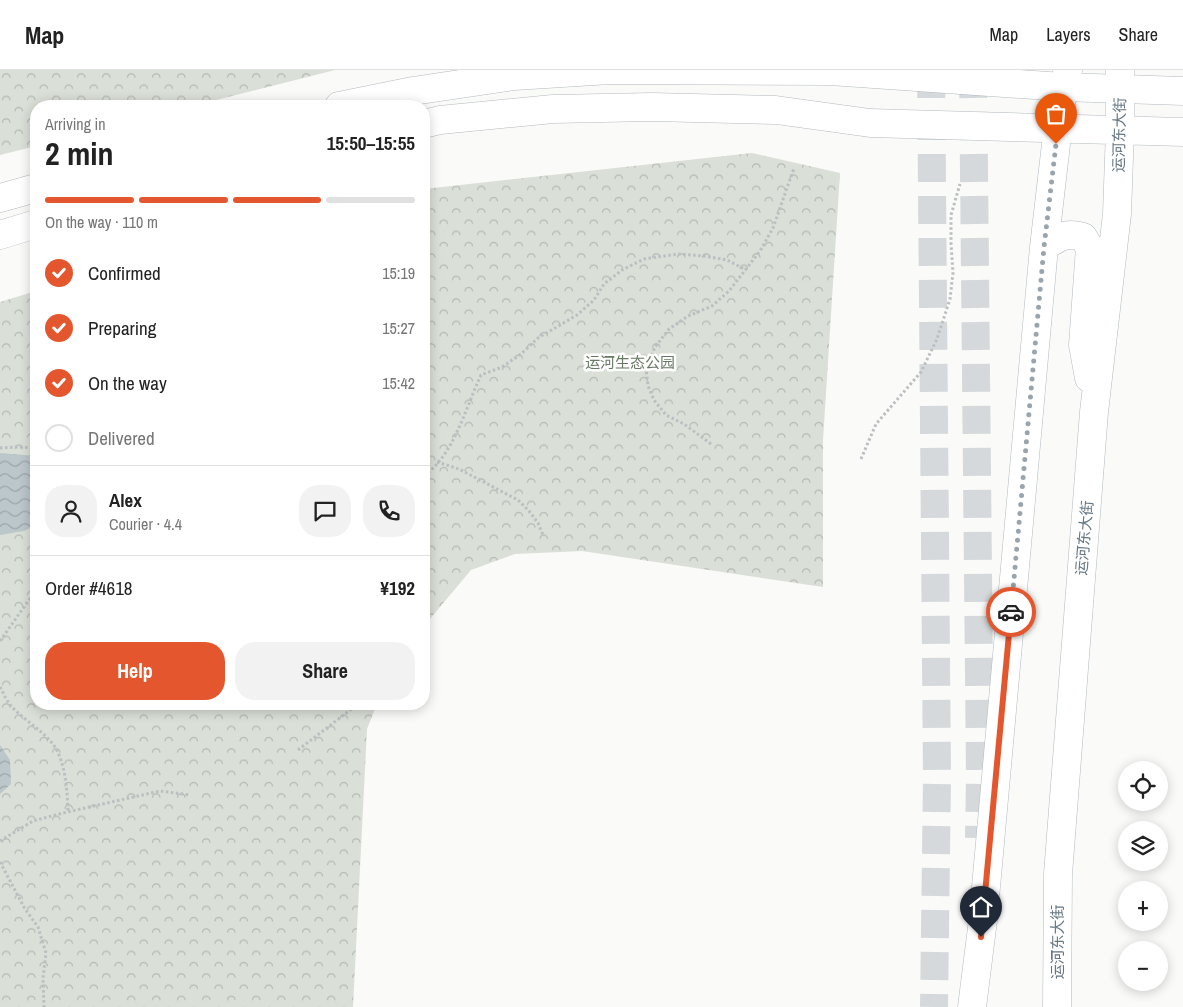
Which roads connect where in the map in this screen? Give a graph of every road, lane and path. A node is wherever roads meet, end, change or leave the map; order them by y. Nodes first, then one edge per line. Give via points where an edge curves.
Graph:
1 (1065, 79) edge
2 (1120, 80) edge
3 (1183, 91) edge
4 (369, 100) edge
5 (430, 122) edge
6 (1058, 128) junction
7 (1120, 130) junction
8 (1183, 132) edge
9 (794, 168) dead end
10 (960, 184) dead end
11 (30, 190) edge
12 (0, 198) edge
13 (30, 226) edge
14 (0, 234) edge
15 (1044, 247) junction
16 (746, 270) junction
17 (1094, 412) junction
18 (712, 444) dead end
19 (30, 447) edge
20 (0, 448) edge
21 (861, 459) dead end
22 (437, 462) junction
23 (430, 470) edge
24 (543, 535) dead end
25 (30, 598) edge
26 (0, 641) edge
27 (0, 687) edge
28 (350, 710) edge
29 (298, 750) dead end
30 (190, 795) dead end
31 (68, 811) junction
32 (0, 841) edge
33 (0, 862) edge
34 (44, 1007) edge
35 (972, 1007) edge
36 (1056, 1007) edge

1 - 2 main road
1 - 4 main road via 830,71 610,70 514,76
1 - 6 main road
2 - 3 main road
2 - 7 main road, 运河东大街
5 - 6 main road via 553,109 652,107 776,110 870,123
6 - 7 main road
6 - 15 main road
7 - 8 main road
7 - 17 main road, 运河东大街 via 1117,214
9 - 16 path via 774,228
10 - 21 path via 951,215 953,273 950,299 937,339 921,372 876,424
11 - 12 main road
13 - 14 main road
15 - 17 main road via 1059,236 1071,234 1083,237 1090,248 1083,346
15 - 35 main road via 983,920
16 - 18 path via 712,306 668,329 655,347 646,369 654,400 666,415
16 - 22 path via 726,260 678,254 644,260 622,270 604,284 594,300 577,315 538,338 502,367 481,375 447,451
17 - 36 main road, 运河东大街 via 1058,874
19 - 20 path
22 - 23 path
22 - 24 path via 518,500 529,510
25 - 26 path
27 - 31 path via 11,706 54,747 67,787
28 - 29 path
30 - 31 path via 160,791
31 - 32 path via 33,822
33 - 34 path via 38,927 46,953

